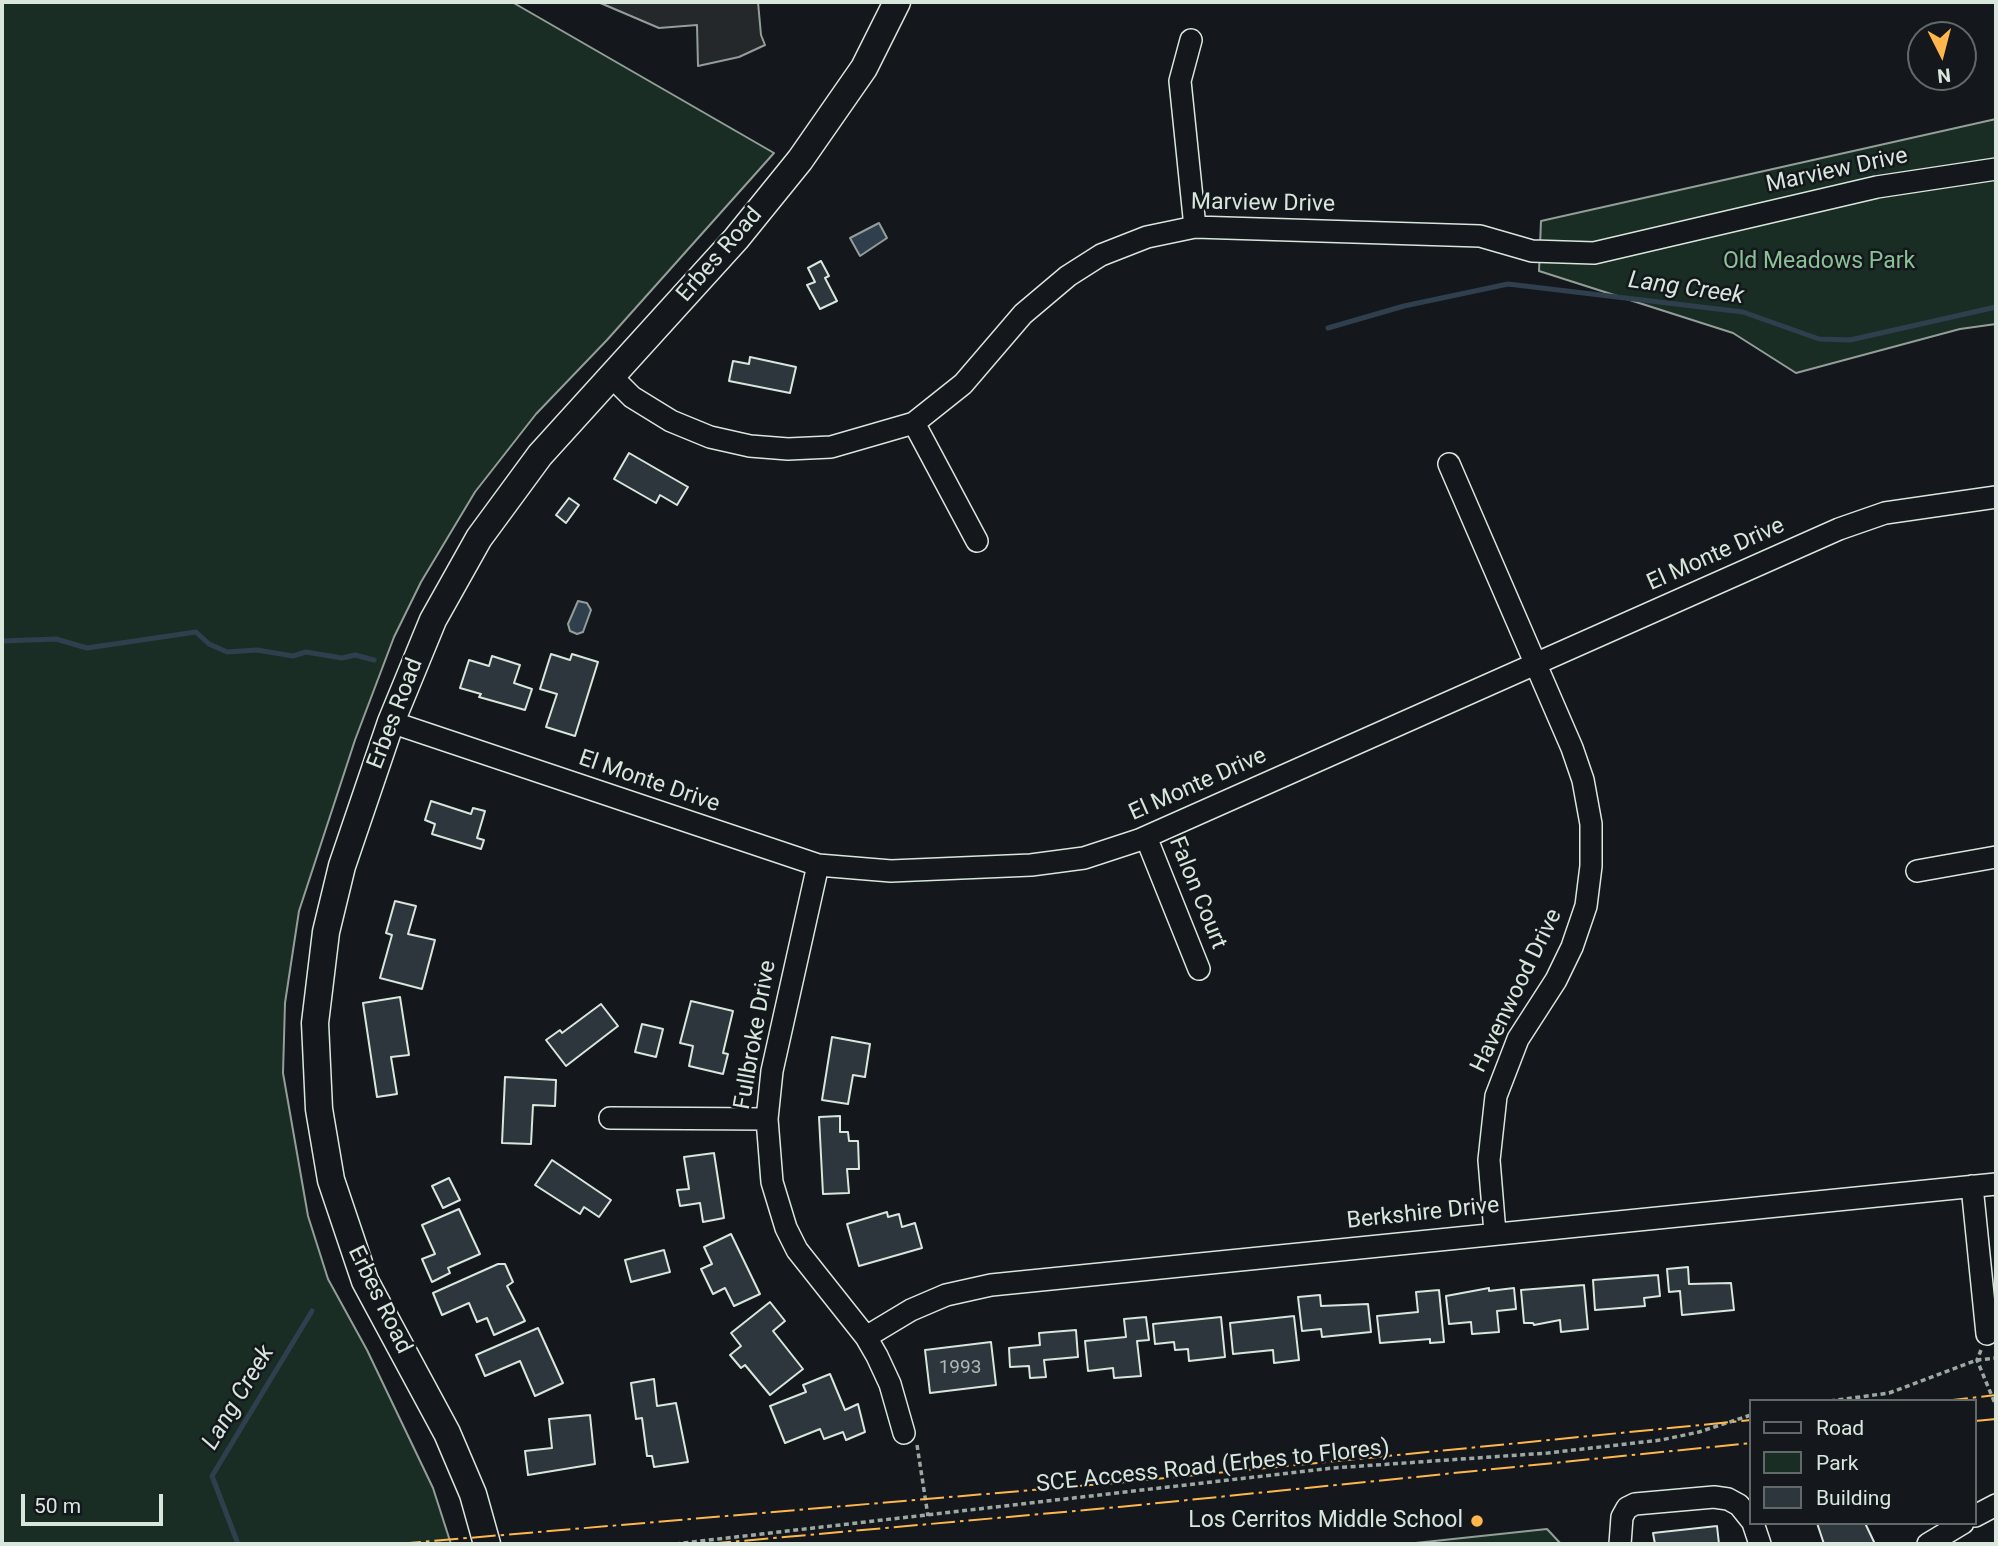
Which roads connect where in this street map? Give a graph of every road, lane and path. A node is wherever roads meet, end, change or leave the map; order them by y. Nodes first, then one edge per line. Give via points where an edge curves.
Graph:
1 (897, 2) edge
2 (1191, 40) dead end
3 (1996, 169) edge
4 (1195, 228) junction
5 (612, 377) junction
6 (914, 423) junction
7 (1449, 464) dead end
8 (1996, 497) edge
9 (977, 541) dead end
10 (1534, 664) junction
11 (391, 722) junction
12 (1146, 837) junction
13 (1996, 857) edge
14 (818, 865) junction
15 (1917, 871) dead end
16 (1199, 969) dead end
17 (610, 1118) dead end
18 (767, 1119) junction
19 (1996, 1184) edge
20 (1972, 1186) junction
21 (1495, 1233) junction
22 (1987, 1334) joint
23 (866, 1337) junction
24 (1996, 1358) edge
25 (1977, 1360) junction
26 (1845, 1399) edge
27 (1996, 1406) edge
28 (1750, 1415) edge
29 (904, 1433) joint
30 (1996, 1504) edge
31 (1977, 1515) edge
32 (928, 1516) junction
33 (1750, 1519) edge
34 (1753, 1525) edge
35 (1960, 1525) edge
36 (487, 1544) edge
37 (676, 1544) edge
38 (1620, 1544) edge
39 (1759, 1544) edge
40 (1928, 1544) edge

1 - 5 main road, Erbes Road via 864,68 800,160
2 - 4 street via 1180,82
3 - 4 street, Marview Drive via 1877,187 1594,253 1532,251 1480,236
4 - 6 street, Marview Drive via 1147,237 1101,255 1068,276 1023,314 963,384
5 - 6 street, Marview Drive via 632,397 671,421 750,446 831,447
5 - 11 main road, Erbes Road via 540,455 479,538 433,620
6 - 9 street
7 - 10 street, Havenwood Drive
8 - 10 street, El Monte Drive via 1885,513 1839,529
10 - 12 street, El Monte Drive
10 - 21 street, Havenwood Drive via 1583,780 1591,824 1591,866 1586,905 1572,947 1518,1039 1496,1096 1489,1160
11 - 14 street, El Monte Drive
11 - 36 main road, Erbes Road via 342,866 326,932 316,1023 319,1109 331,1180 354,1254 378,1308 447,1433
12 - 14 street, El Monte Drive via 1084,858 1031,865 891,871
12 - 16 street, Falon Court
13 - 15 street
14 - 18 street, Fullbroke Drive via 772,1071
17 - 18 street
18 - 23 street, Fullbroke Drive via 772,1182 786,1228 797,1250
19 - 20 street, Berkshire Drive
20 - 21 street, Berkshire Drive
20 - 22 street
21 - 23 street, Berkshire Drive via 991,1285 946,1295
22 - 25 path
23 - 29 street, Fullbroke Drive via 890,1384
24 - 25 path
25 - 26 path via 1889,1393
25 - 27 path
28 - 32 path, SCE Access Road (Erbes to Flores) via 1699,1433 1648,1441 1333,1468
29 - 32 path via 916,1440
30 - 31 street
32 - 37 path, SCE Access Road (Erbes to Flores)
33 - 38 street via 1740,1505 1721,1498 1635,1504 1622,1517
34 - 39 street
35 - 40 street

